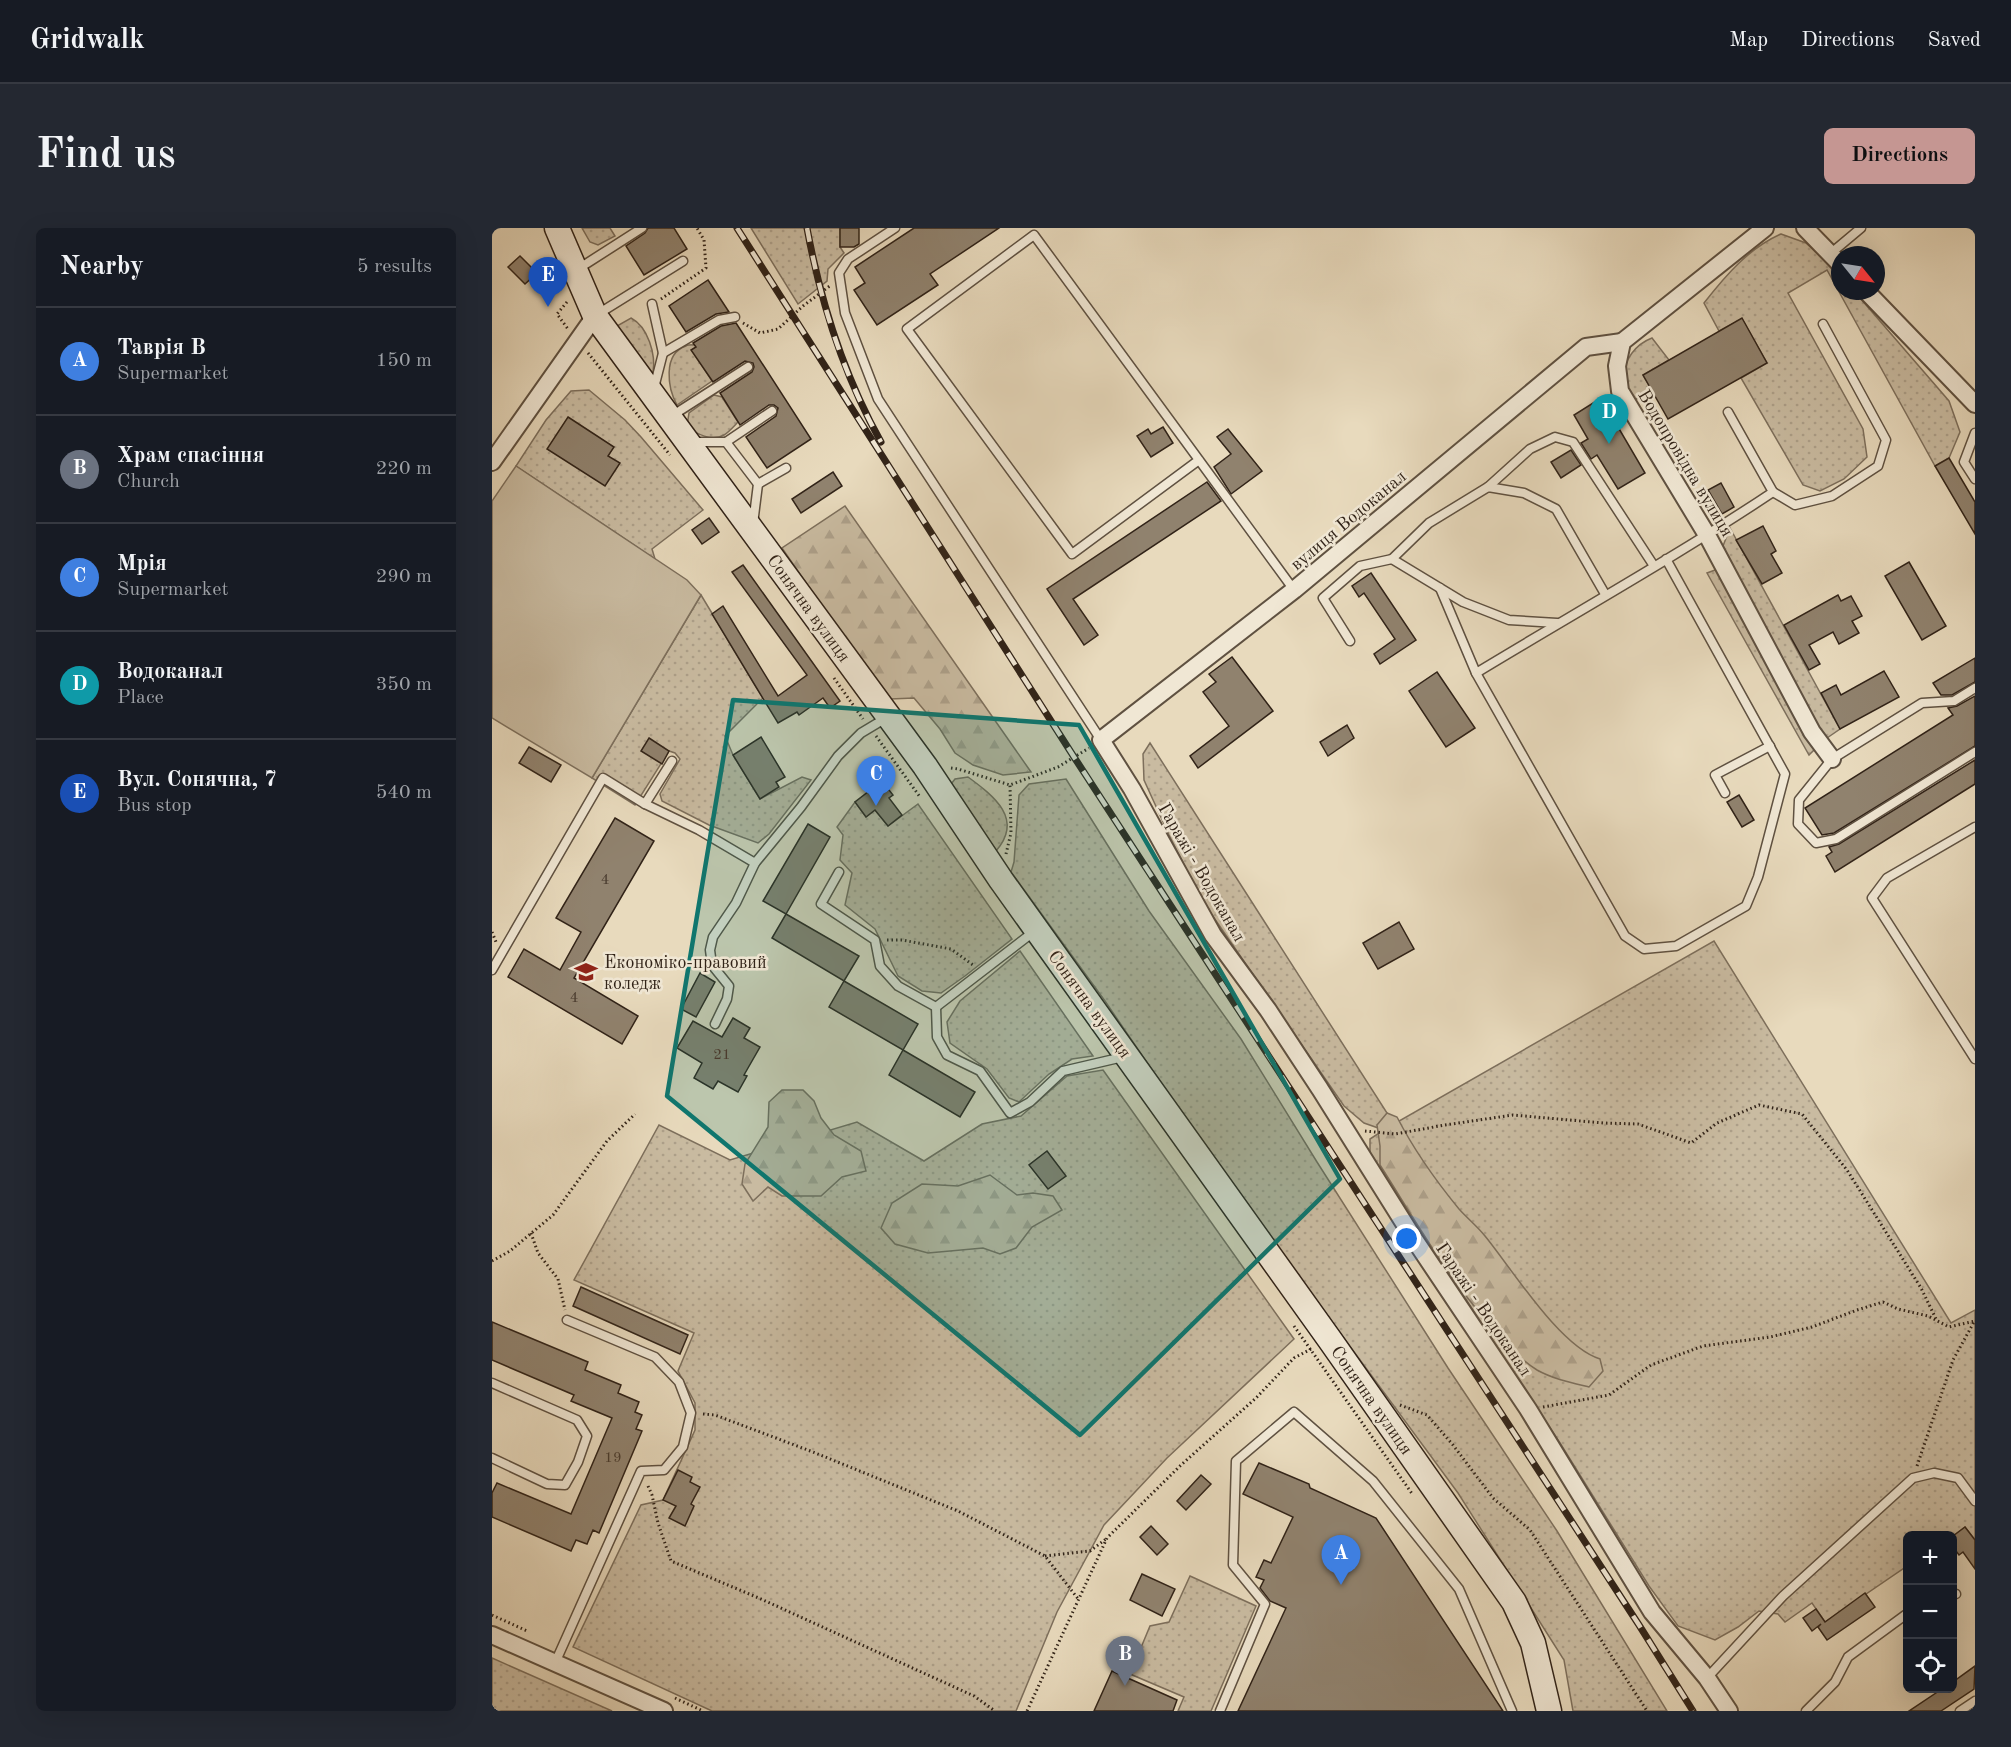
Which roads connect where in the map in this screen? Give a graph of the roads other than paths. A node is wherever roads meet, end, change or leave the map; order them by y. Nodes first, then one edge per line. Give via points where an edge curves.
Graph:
1 (557, 228) edge
2 (642, 228) edge
3 (895, 228) edge
4 (1765, 228) edge
5 (1805, 228) edge
6 (1861, 228) edge
7 (1846, 246) edge
8 (1831, 255) edge
9 (683, 261) dead end
10 (576, 271) junction
11 (1875, 300) edge
12 (652, 304) dead end
13 (595, 316) junction
14 (735, 317) road end
15 (1823, 324) dead end
16 (1622, 342) junction
17 (663, 352) junction
18 (748, 367) dead end
19 (652, 393) junction
20 (1975, 404) edge
21 (772, 411) dead end
22 (1728, 412) dead end
23 (670, 418) junction
24 (1975, 433) edge
25 (726, 442) junction
26 (681, 451) junction
27 (1199, 460) junction
28 (492, 462) edge
29 (786, 468) dead end
30 (1975, 479) edge
31 (758, 484) junction
32 (1488, 487) junction
33 (1773, 492) junction
34 (752, 531) junction
35 (1707, 535) junction
36 (1392, 559) junction
37 (1666, 559) junction
38 (1654, 566) junction
39 (1440, 588) junction
40 (1294, 590) junction
41 (1605, 594) junction
42 (1558, 623) junction
43 (1350, 641) dead end
44 (1476, 673) junction
45 (1975, 688) edge
46 (879, 722) junction
47 (1101, 740) junction
48 (1770, 746) junction
49 (1975, 752) edge
50 (1832, 759) junction
51 (672, 761) dead end
52 (1725, 794) dead end
53 (645, 804) junction
54 (1975, 827) edge
55 (755, 863) junction
56 (839, 872) dead end
57 (1036, 930) junction
58 (492, 970) edge
59 (936, 1007) junction
60 (715, 1024) dead end
61 (1127, 1056) junction
62 (1975, 1059) edge
63 (567, 1320) road end
64 (492, 1383) edge
65 (492, 1458) edge
66 (1975, 1501) edge
67 (1903, 1617) edge
68 (492, 1635) edge
69 (555, 1664) junction
70 (1707, 1678) junction
71 (1975, 1701) edge
72 (664, 1711) edge
73 (1220, 1711) edge
74 (1512, 1711) edge
75 (1549, 1711) edge
76 (1729, 1711) edge
77 (1806, 1711) edge
78 (1960, 1711) edge

1 - 10 street, Сонячна вулиця
2 - 10 lane
3 - 47 lane via 848,259 839,273 845,313 878,399
4 - 16 street
5 - 8 street
6 - 7 lane
9 - 13 lane
10 - 13 street, Сонячна вулиця
11 - 20 street
12 - 17 lane
13 - 19 street, Сонячна вулиця
13 - 28 street
14 - 17 lane via 719,320
15 - 33 lane via 1886,440 1878,466 1832,496 1795,505
16 - 35 street, Водопровідна вулиця via 1617,366 1620,391
16 - 40 street, вулиця Водоканал via 1586,347
17 - 19 lane
18 - 23 lane
19 - 23 street, Сонячна вулиця
21 - 25 lane
22 - 33 lane
23 - 26 street, Сонячна вулиця
24 - 30 lane via 1964,462
25 - 26 lane
25 - 31 lane
26 - 34 street, Сонячна вулиця
27 - 27 lane via 1034,235 907,329 1072,554
27 - 40 lane
29 - 31 lane
31 - 34 lane
32 - 36 lane via 1429,523
32 - 38 lane via 1530,449 1555,437 1573,442
32 - 41 lane via 1524,493 1556,509
33 - 35 lane
34 - 46 street, Сонячна вулиця
35 - 37 lane
35 - 50 street, Водопровідна вулиця via 1812,732
36 - 39 lane
36 - 43 lane via 1360,566 1323,598
37 - 38 lane
37 - 48 lane
38 - 41 lane
39 - 42 lane via 1463,602 1509,620
39 - 44 lane
40 - 47 street, вулиця Водоканал
41 - 42 lane
42 - 44 lane
44 - 48 lane via 1625,936 1644,949 1676,946 1746,906 1758,877 1785,774
45 - 50 lane via 1954,701 1922,703
46 - 55 lane via 861,733 838,756
46 - 57 street, Сонячна вулиця via 925,766
47 - 70 street, Гаражі - Водоканал via 1213,935 1268,1010 1528,1409 1652,1612
48 - 52 lane via 1715,775
49 - 50 lane via 1836,839 1816,843 1798,824 1799,800
51 - 53 lane
53 - 55 lane
53 - 58 lane via 603,778
54 - 62 lane via 1887,879 1872,898
55 - 60 lane via 736,903 712,938 712,965 729,986
56 - 59 lane via 821,904 875,940 880,966 898,986
57 - 59 lane
57 - 61 street, Сонячна вулиця
59 - 61 lane via 937,1036 948,1055 980,1071 1010,1113 1030,1102 1063,1071
61 - 75 street, Сонячна вулиця via 1320,1345 1374,1403 1514,1602 1533,1643
63 - 69 lane via 655,1357 679,1382 691,1413 683,1447 664,1470 641,1471
64 - 65 lane via 577,1420 587,1436 565,1485 547,1484
66 - 70 lane via 1958,1478 1934,1473 1913,1478 1783,1596
67 - 77 lane via 1848,1657 1835,1682
68 - 69 street
69 - 72 street
70 - 76 street, Гаражі - Водоканал
71 - 78 lane
73 - 74 lane via 1264,1604 1233,1565 1236,1461 1294,1412 1373,1481 1459,1589

